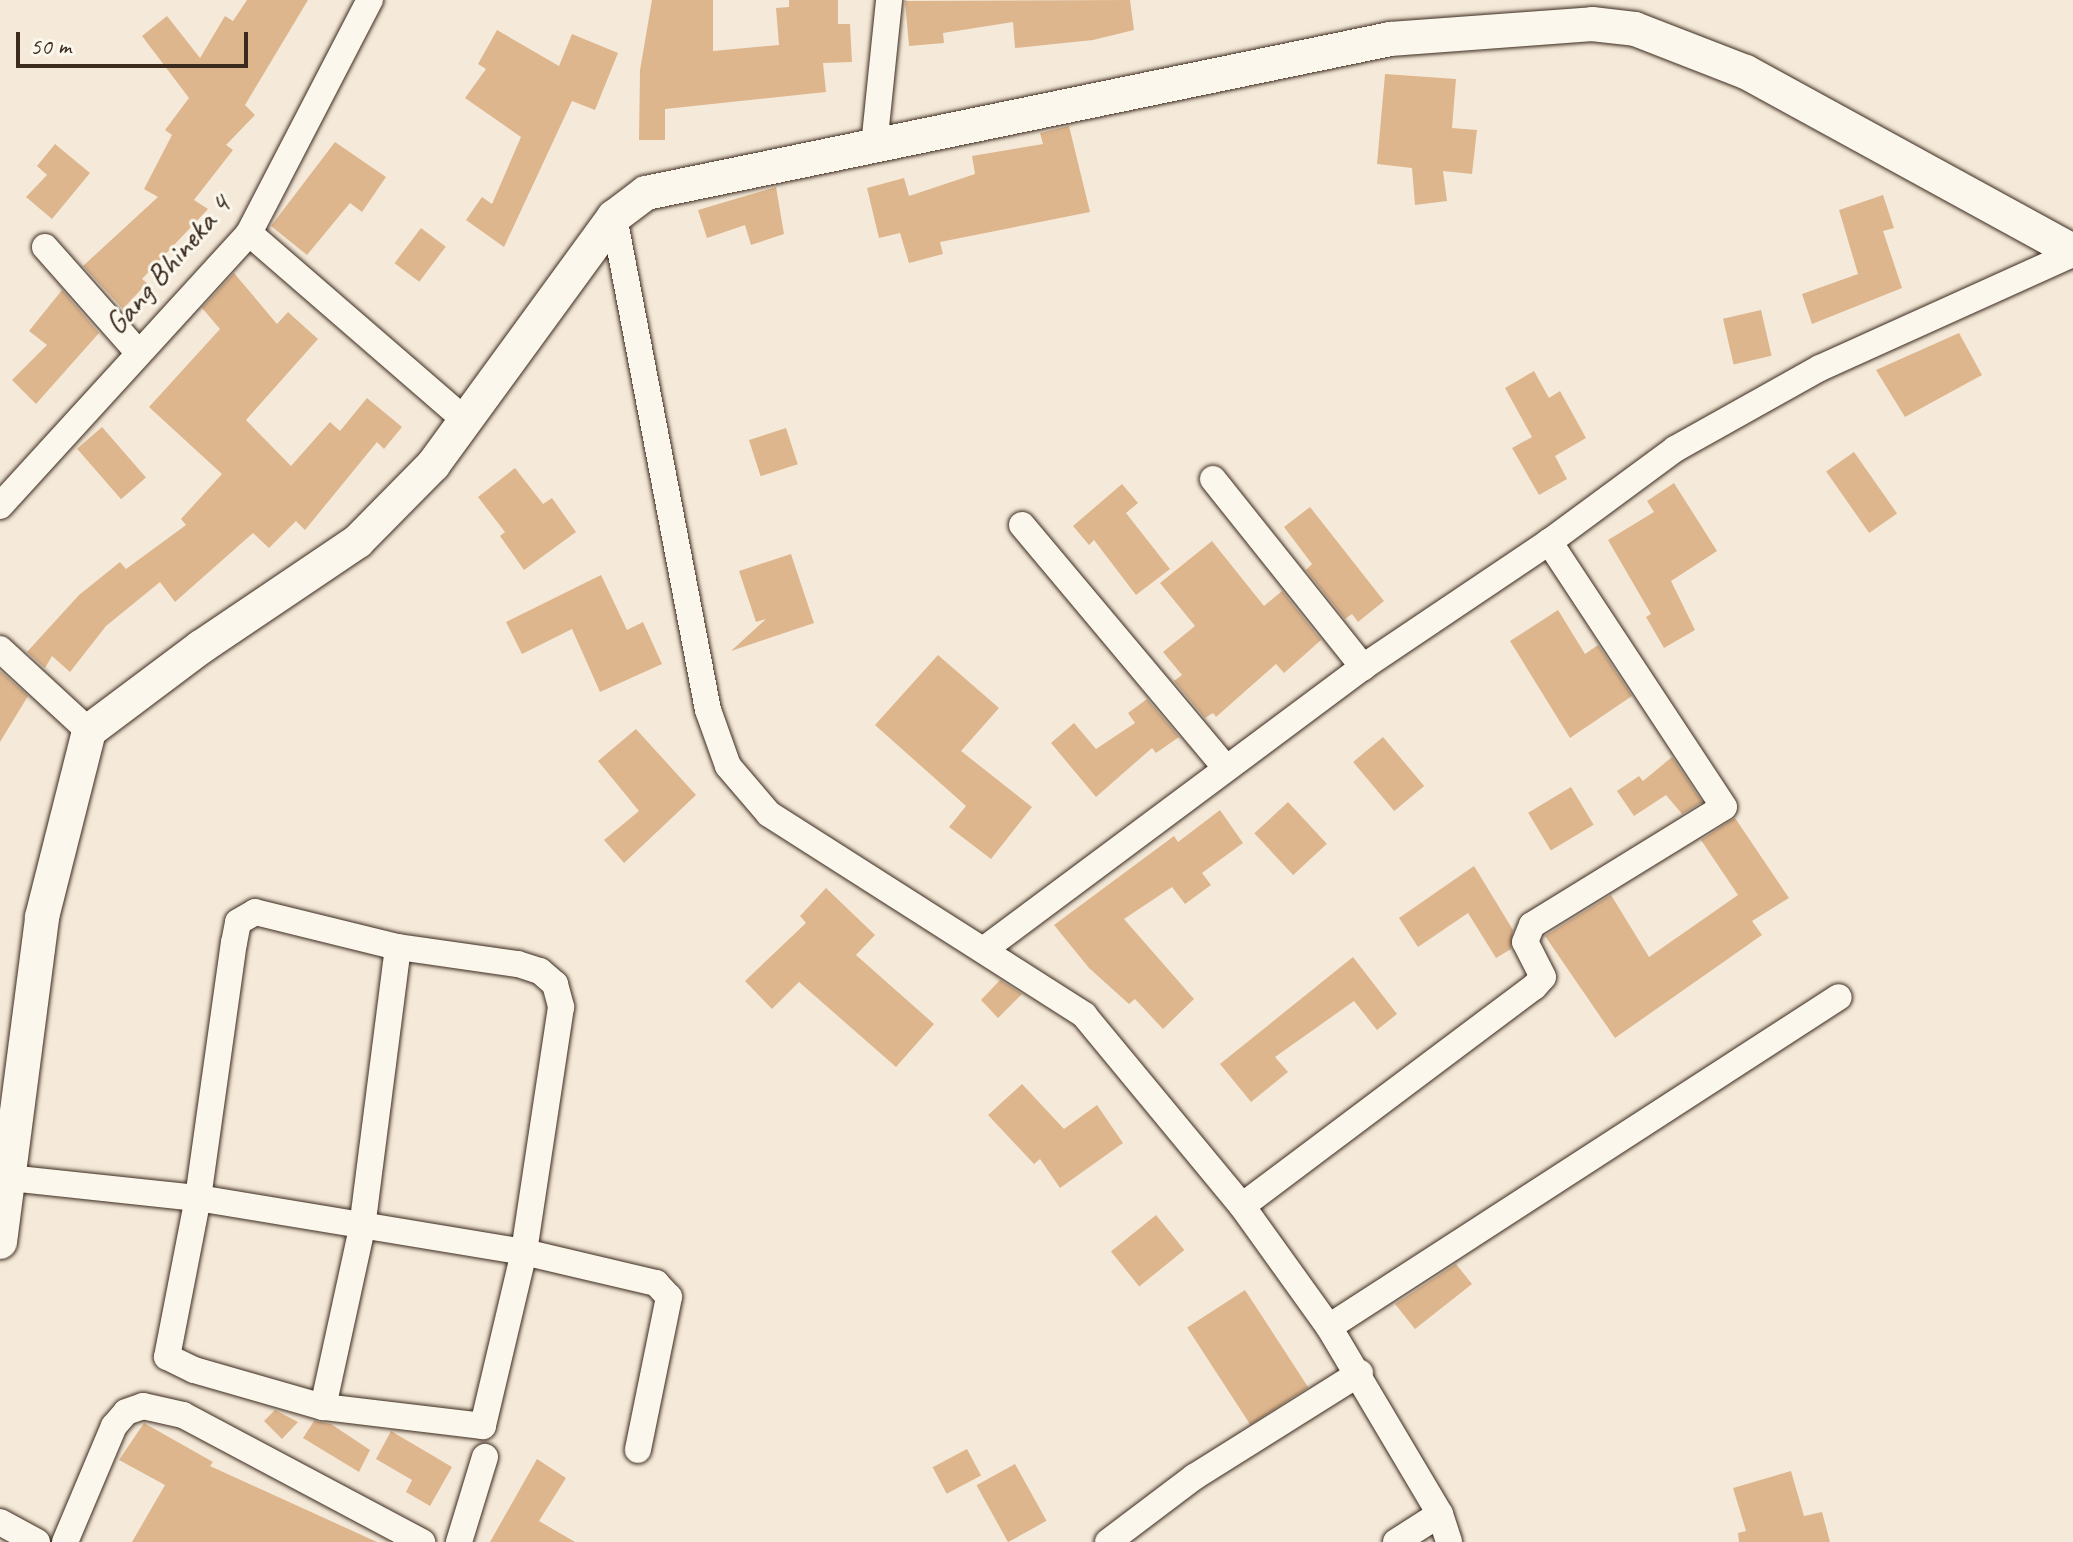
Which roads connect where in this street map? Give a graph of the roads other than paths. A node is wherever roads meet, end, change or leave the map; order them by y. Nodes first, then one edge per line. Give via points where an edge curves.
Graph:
1 (370, 0) edge
2 (889, 0) edge
3 (874, 146) junction
4 (614, 217) junction
5 (249, 233) junction
6 (45, 247) dead end
7 (2073, 253) edge
8 (138, 352) junction
9 (466, 421) junction
10 (1213, 479) dead end
11 (0, 506) edge
12 (1022, 525) dead end
13 (1549, 542) junction
14 (0, 649) edge
15 (1363, 667) junction
16 (89, 731) junction
17 (1225, 767) junction
18 (398, 947) junction
19 (986, 948) junction
20 (1839, 997) dead end
21 (6, 1178) edge
22 (198, 1198) junction
23 (1242, 1206) junction
24 (362, 1228) junction
25 (0, 1242) edge
26 (524, 1252) junction
27 (1329, 1327) junction
28 (1360, 1373) junction
29 (323, 1407) junction
30 (638, 1450) dead end
31 (485, 1457) dead end
32 (1440, 1514) junction
33 (0, 1522) edge
34 (37, 1542) edge
35 (65, 1542) edge
36 (422, 1542) edge
37 (459, 1542) edge
38 (1108, 1542) edge
39 (1396, 1542) edge
40 (1449, 1542) edge

1 - 5 street, Gang Bhineka 4
2 - 3 street
3 - 4 street via 689,180 646,193
3 - 7 street via 1390,39 1592,24 1635,29 1746,72
4 - 9 street via 524,334
4 - 19 street via 708,710 728,766 769,814
5 - 8 street, Gang Bhineka 4
5 - 9 street
6 - 8 street
7 - 13 street via 1820,368 1675,449
8 - 11 street, Gang Bhineka 4
9 - 16 street via 433,465 358,541
10 - 15 street
12 - 17 street
13 - 15 street
13 - 23 street via 1724,807 1532,925 1525,942 1543,977 1534,987
14 - 16 street
15 - 17 street
16 - 21 street via 42,917
17 - 19 street
18 - 22 street via 271,912 255,912 238,922
18 - 24 street
18 - 26 street via 518,964 540,971 555,984 561,1007
19 - 23 street via 1084,1015
20 - 27 street
21 - 22 street
21 - 25 street
22 - 24 street
22 - 29 street via 167,1357 194,1370
23 - 27 street
24 - 26 street
24 - 29 street
26 - 29 street via 483,1426
26 - 30 street via 666,1289 669,1297
27 - 28 street
28 - 32 street
28 - 38 street via 1194,1477
31 - 37 street
32 - 39 street
32 - 40 street
33 - 34 street
35 - 36 street via 114,1426 126,1412 152,1406 183,1415

